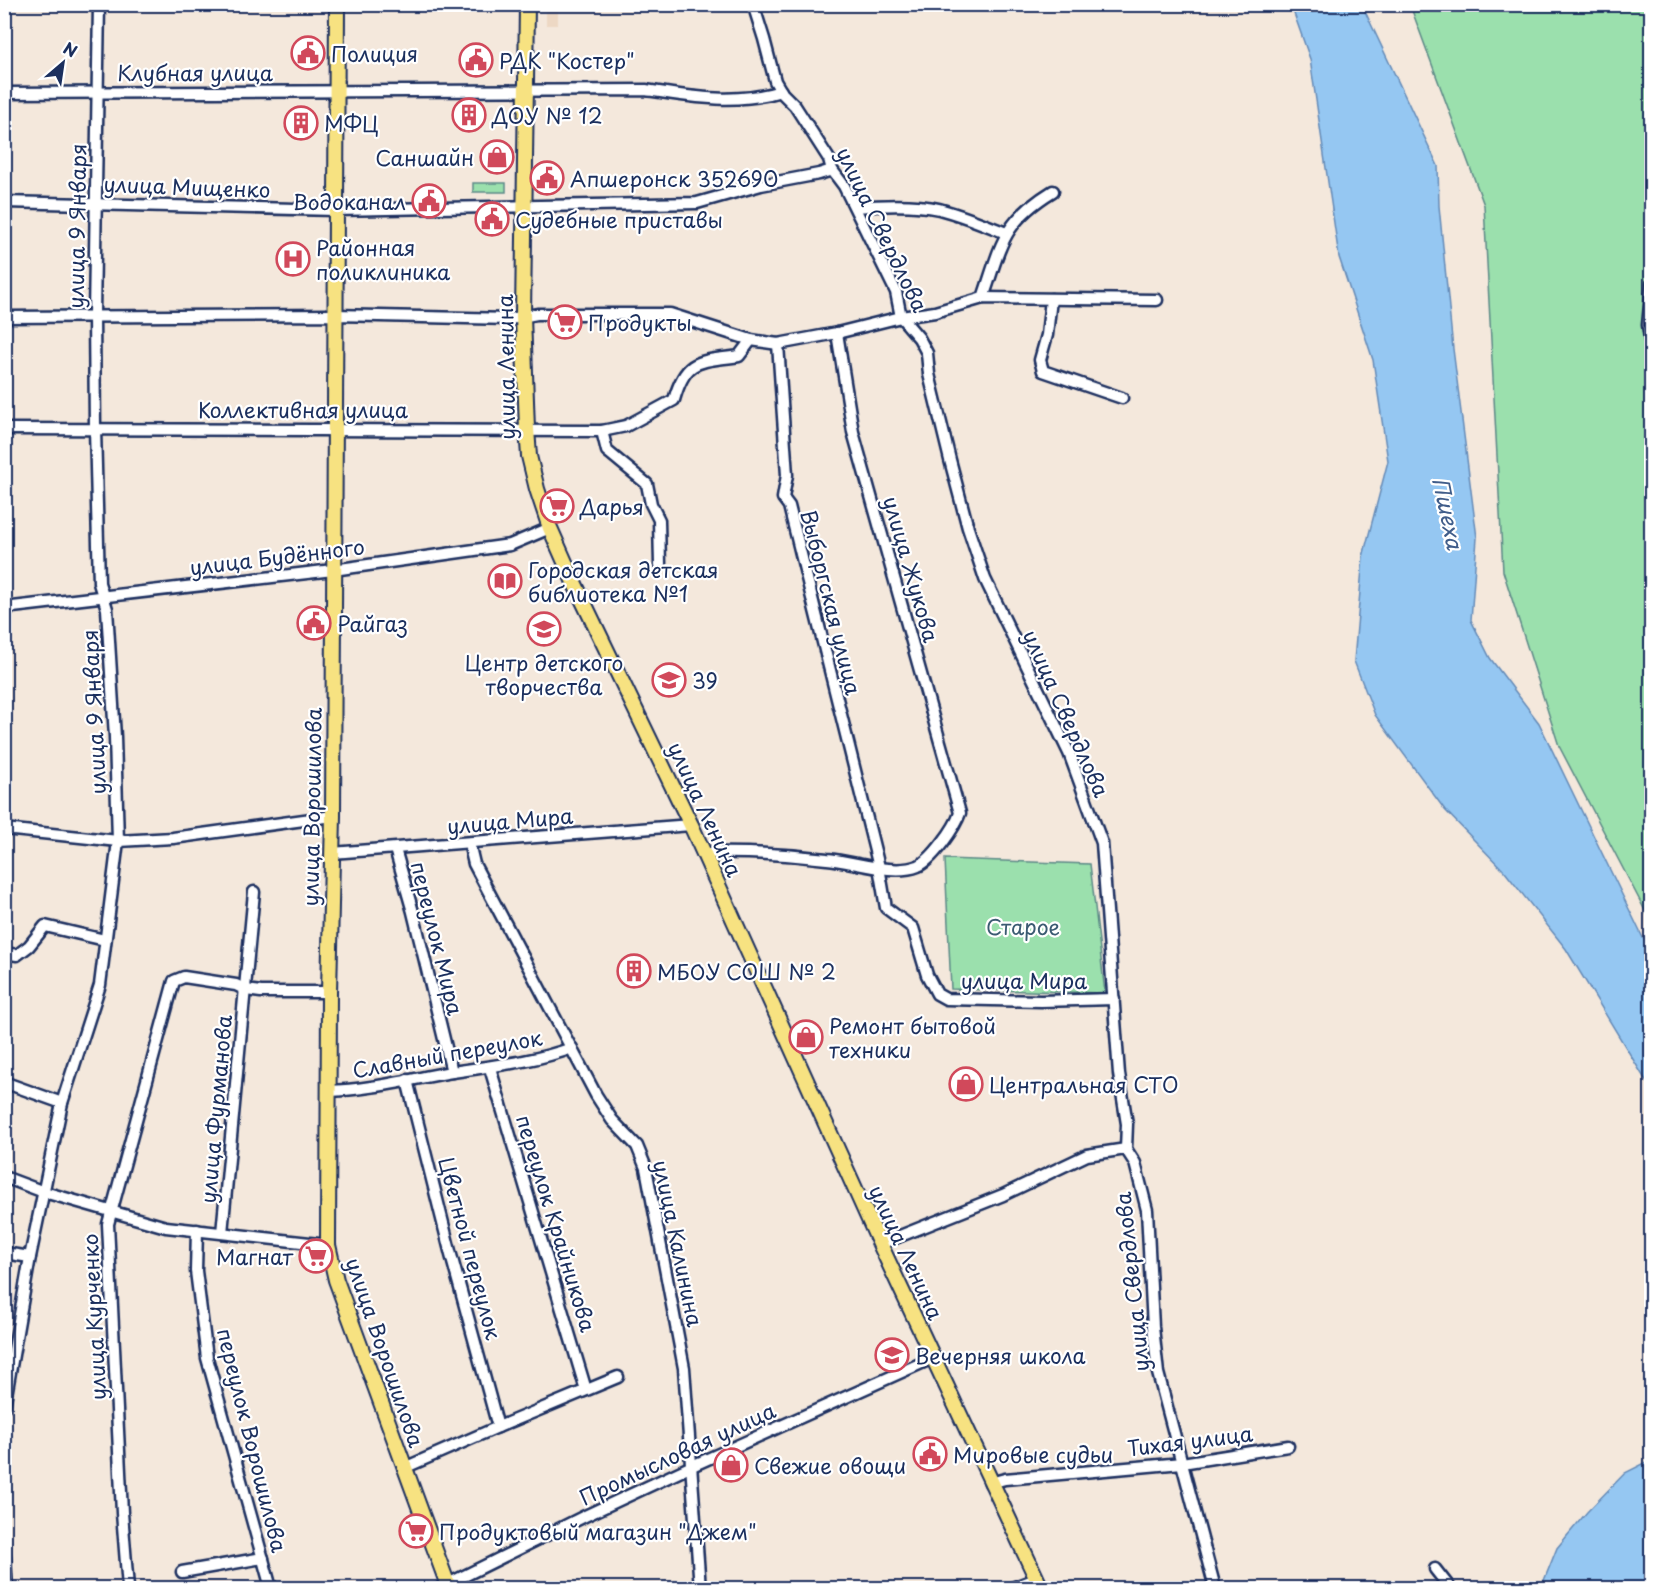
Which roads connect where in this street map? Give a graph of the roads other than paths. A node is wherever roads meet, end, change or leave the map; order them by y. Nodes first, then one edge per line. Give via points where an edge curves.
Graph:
1 (99, 4) edge
2 (337, 4) edge
3 (527, 4) edge
4 (753, 4) edge
5 (526, 90) junction
6 (336, 91) junction
7 (781, 91) junction
8 (98, 92) junction
9 (4, 93) edge
10 (832, 170) junction
11 (1053, 191) dead end
12 (4, 202) edge
13 (96, 203) junction
14 (526, 206) junction
15 (855, 207) junction
16 (335, 210) junction
17 (1006, 233) junction
18 (1652, 284) edge
19 (983, 298) junction
20 (1051, 299) junction
21 (1157, 300) dead end
22 (94, 315) junction
23 (335, 315) junction
24 (523, 316) junction
25 (4, 317) edge
26 (902, 317) junction
27 (837, 333) junction
28 (751, 340) junction
29 (778, 344) junction
30 (1652, 353) edge
31 (1122, 398) dead end
32 (95, 428) junction
33 (4, 429) edge
34 (334, 429) junction
35 (526, 429) junction
36 (602, 430) junction
37 (550, 528) junction
38 (660, 565) dead end
39 (333, 570) junction
40 (102, 596) junction
41 (4, 608) edge
42 (333, 816) junction
43 (691, 825) junction
44 (4, 829) edge
45 (118, 841) junction
46 (469, 843) junction
47 (395, 849) junction
48 (332, 853) junction
49 (704, 853) junction
50 (879, 867) junction
51 (255, 892) dead end
52 (105, 940) junction
53 (4, 953) edge
54 (246, 990) junction
55 (329, 992) junction
56 (1114, 999) junction
57 (572, 1048) junction
58 (490, 1068) junction
59 (452, 1072) junction
60 (4, 1080) edge
61 (407, 1080) junction
62 (328, 1091) junction
63 (62, 1103) junction
64 (1126, 1149) junction
65 (4, 1177) edge
66 (44, 1192) junction
67 (111, 1210) junction
68 (197, 1230) junction
69 (222, 1233) junction
70 (880, 1244) junction
71 (328, 1245) junction
72 (4, 1253) edge
73 (30, 1257) junction
74 (933, 1358) junction
75 (618, 1377) dead end
76 (586, 1390) junction
77 (4, 1407) edge
78 (498, 1426) junction
79 (1288, 1446) dead end
80 (1182, 1463) junction
81 (692, 1466) junction
82 (404, 1468) junction
83 (990, 1483) junction
84 (4, 1546) edge
85 (263, 1558) junction
86 (1435, 1569) dead end
87 (182, 1572) dead end
88 (1038, 1584) edge
89 (446, 1587) edge
90 (7, 1588) edge
91 (128, 1588) edge
92 (271, 1588) edge
93 (700, 1588) edge
94 (1012, 1588) edge
95 (1215, 1588) edge
96 (1449, 1588) edge

1 - 8 street, улица 9 Января
2 - 6 main road, улица Ворошилова
3 - 5 main road, улица Ленина
4 - 7 street, улица Свердлова
5 - 6 street, Клубная улица
5 - 7 street, Клубная улица via 646,90 730,99
5 - 14 main road, улица Ленина
6 - 8 street, Клубная улица
6 - 16 main road, улица Ворошилова
7 - 10 street, улица Свердлова via 795,106
8 - 9 street, Клубная улица
8 - 13 street, улица 9 Января
10 - 14 street, улица Мищенко via 697,203
10 - 15 street, улица Свердлова
11 - 17 street via 1034,202
12 - 13 street, улица Мищенко
13 - 16 street, улица Мищенко
13 - 22 street, улица 9 Января
14 - 16 street, улица Мищенко
14 - 24 main road, улица Ленина
15 - 17 street via 937,208
15 - 26 street, улица Свердлова via 896,292
16 - 23 main road, улица Ворошилова
17 - 19 street
18 - 30 street via 1648,325
19 - 20 street
19 - 26 street
20 - 21 street
20 - 31 street via 1040,360 1043,371
22 - 23 street
22 - 25 street
22 - 32 street, улица 9 Января
23 - 24 street via 510,319
23 - 34 main road, улица Ворошилова
24 - 28 street via 670,314
24 - 35 main road, улица Ленина
26 - 27 street
26 - 56 street, улица Свердлова via 927,353 950,460 985,579 1069,753 1102,843
27 - 29 street
27 - 50 street, улица Жукова via 853,432 960,813 956,824 921,865 908,869
28 - 29 street
28 - 36 street, Коллективная улица via 739,356 699,362 686,370 674,400 626,426
29 - 50 street, Выборгская улица via 787,475 783,498 789,506
32 - 33 street, Коллективная улица
32 - 34 street, Коллективная улица
32 - 40 street, улица 9 Января
34 - 35 street, Коллективная улица
34 - 39 main road, улица Ворошилова
35 - 36 street, Коллективная улица
35 - 37 main road, улица Ленина via 537,489
36 - 38 street via 607,451 647,484 659,520
37 - 39 street, улица Будённого via 510,546
37 - 43 main road, улица Ленина
39 - 40 street, улица Будённого
39 - 42 main road, улица Ворошилова
40 - 41 street, улица Будённого
40 - 45 street, улица 9 Января via 107,609 115,725
42 - 45 street via 173,838
42 - 48 main road, улица Ворошилова
43 - 46 street, улица Мира
43 - 49 main road, улица Ленина
44 - 45 street
45 - 52 street, улица 9 Января
46 - 47 street, улица Мира
46 - 57 street, улица Калинина via 474,864
47 - 48 street, улица Мира
47 - 59 street, переулок Мира
48 - 55 main road, улица Ворошилова
49 - 50 street via 828,859
49 - 70 main road, улица Ленина
50 - 56 street, улица Мира via 886,908 913,928 937,994 946,999
51 - 54 street, улица Фурманова
52 - 53 street via 45,926 17,955
52 - 63 street, улица 9 Января via 100,985
54 - 55 street
54 - 67 street, улица Курченко via 184,977 174,981
54 - 69 street, улица Фурманова
55 - 62 main road, улица Ворошилова
56 - 64 street, улица Свердлова
57 - 58 street, Славный переулок
57 - 81 street, улица Калинина via 612,1120 637,1146 645,1167 681,1349
58 - 59 street, Славный переулок
58 - 76 street, переулок Крайникова
59 - 61 street, Славный переулок
60 - 63 street
61 - 62 street, Славный переулок
61 - 78 street, Цветной переулок
62 - 71 main road, улица Ворошилова
63 - 66 street, улица 9 Января
64 - 70 street via 1087,1155 1003,1195
64 - 80 street, улица Свердлова via 1135,1163 1147,1210 1158,1372
65 - 66 street
66 - 67 street
66 - 73 street, улица 9 Января
67 - 68 street via 166,1227
67 - 91 street, улица Курченко via 108,1224
68 - 69 street
68 - 85 street, переулок Ворошилова via 196,1271 207,1358
69 - 71 street
70 - 74 main road, улица Ленина
71 - 82 main road, улица Ворошилова via 336,1280
72 - 73 street
73 - 77 street, улица 9 Января
74 - 81 street, Промысловая улица
74 - 83 main road, улица Ленина
75 - 76 street
76 - 78 street
78 - 82 street
79 - 80 street, Тихая улица
80 - 83 street, Тихая улица
80 - 95 street, улица Свердлова
81 - 89 street, Промысловая улица
81 - 93 street, улица Калинина
82 - 89 main road, улица Ворошилова
83 - 88 main road, улица Ленина
84 - 90 street
85 - 87 street
85 - 92 street, переулок Ворошилова
86 - 96 street
88 - 94 street

